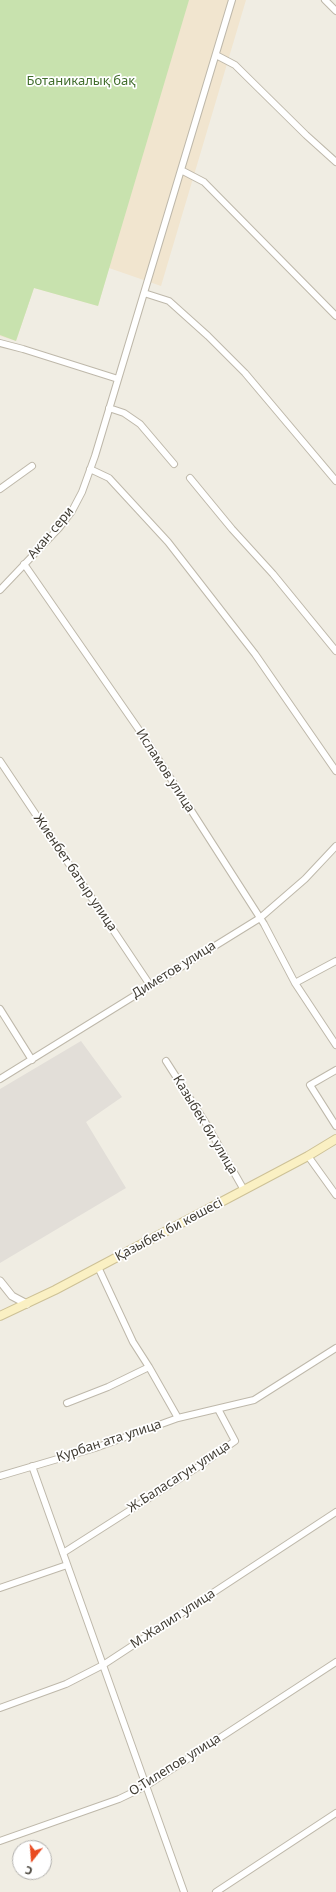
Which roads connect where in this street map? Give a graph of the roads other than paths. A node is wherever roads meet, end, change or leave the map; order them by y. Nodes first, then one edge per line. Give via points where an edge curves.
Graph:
1 (232, 0) edge
2 (325, 0) edge
3 (336, 11) edge
4 (216, 55) junction
5 (336, 162) edge
6 (181, 170) junction
7 (144, 293) junction
8 (336, 316) edge
9 (0, 343) edge
10 (118, 379) junction
11 (109, 408) junction
12 (174, 464) dead end
13 (32, 466) dead end
14 (90, 469) junction
15 (190, 478) dead end
16 (336, 481) edge
17 (0, 489) edge
18 (24, 564) junction
19 (0, 590) edge
20 (336, 651) edge
21 (0, 761) edge
22 (336, 770) edge
23 (336, 846) edge
24 (260, 918) junction
25 (336, 961) edge
26 (295, 983) junction
27 (150, 985) junction
28 (0, 1009) edge
29 (336, 1045) edge
30 (32, 1060) junction
31 (166, 1061) dead end
32 (336, 1070) edge
33 (0, 1079) edge
34 (336, 1126) edge
35 (336, 1139) edge
36 (308, 1156) junction
37 (244, 1190) junction
38 (336, 1195) edge
39 (98, 1267) junction
40 (0, 1281) edge
41 (27, 1304) junction
42 (0, 1316) edge
43 (336, 1348) edge
44 (148, 1367) junction
45 (67, 1403) dead end
46 (218, 1409) junction
47 (178, 1418) junction
48 (32, 1466) junction
49 (0, 1476) edge
50 (336, 1512) edge
51 (63, 1553) junction
52 (67, 1565) junction
53 (0, 1588) edge
54 (336, 1662) edge
55 (103, 1665) junction
56 (0, 1708) edge
57 (146, 1786) junction
58 (336, 1813) edge
59 (0, 1841) edge
60 (184, 1892) edge
61 (216, 1892) edge

1 - 4 street, Акан сери
2 - 3 street
4 - 5 street via 235,66
4 - 6 street, Акан сери
6 - 7 street, Акан сери
6 - 8 street via 204,182
7 - 10 street, Акан сери
7 - 16 street via 169,301 208,336 244,373
9 - 10 street
10 - 11 street, Акан сери
11 - 12 street via 124,413 140,424
11 - 14 street, Акан сери
13 - 17 street
14 - 18 street, Акан сери via 72,512
14 - 22 street via 109,478 168,542 255,654
15 - 20 street
18 - 19 street, Акан сери
18 - 24 street, Исламов улица via 146,740
21 - 27 street, Жиенбет батыр улица
23 - 24 street, Диметов улица via 305,880
24 - 26 street, Исламов улица
24 - 27 street, Диметов улица
25 - 26 street
26 - 29 street, Исламов улица
27 - 30 street, Диметов улица
28 - 30 street
30 - 33 street, Диметов улица
31 - 37 street, Казыбек би улица
32 - 34 street via 310,1086
35 - 36 main road, Қазыбек би көшесі
36 - 37 main road, Қазыбек би көшесі
36 - 38 street
37 - 39 main road, Қазыбек би көшесі
39 - 41 main road, Қазыбек би көшесі
39 - 44 street via 133,1342
40 - 41 street via 12,1296
41 - 42 main road, Қазыбек би көшесі
43 - 46 street via 254,1400
44 - 45 street via 108,1387
44 - 47 street
46 - 47 street, Курбан ата улица
46 - 51 street, Ж.Баласагун улица via 235,1441
47 - 48 street, Курбан ата улица via 95,1448
48 - 49 street, Курбан ата улица
48 - 51 street
50 - 55 street, М.Жалил улица
51 - 52 street
52 - 53 street
52 - 55 street
54 - 57 street, О.Тилепов улица
55 - 56 street, М.Жалил улица via 66,1684
55 - 57 street
57 - 59 street, О.Тилепов улица via 119,1799
57 - 60 street
58 - 61 street

